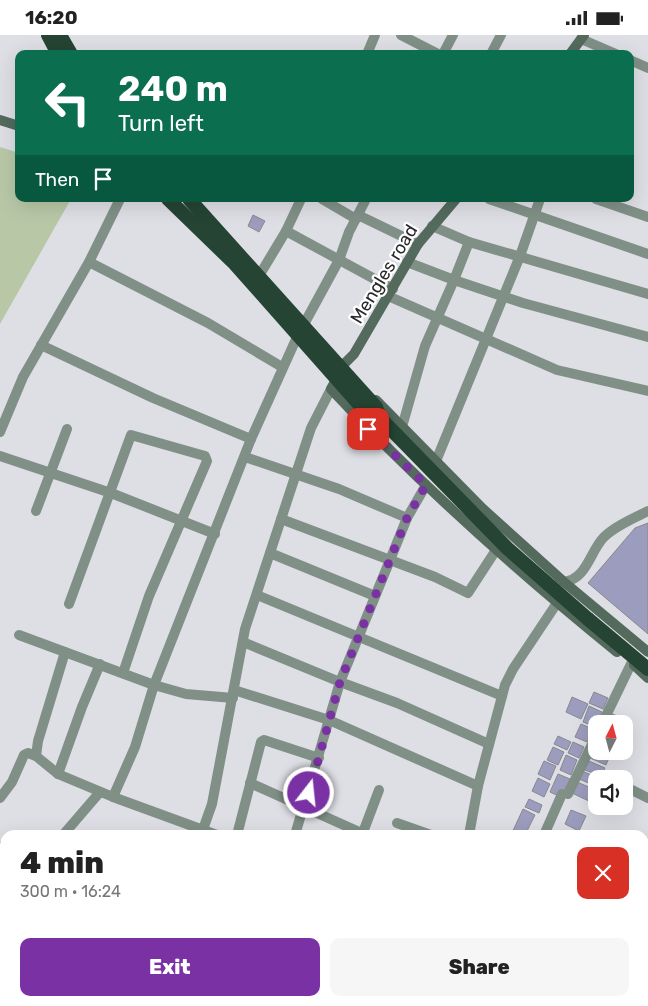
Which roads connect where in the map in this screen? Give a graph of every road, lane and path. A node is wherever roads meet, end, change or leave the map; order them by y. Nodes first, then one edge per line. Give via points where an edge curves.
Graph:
1 (48, 35) edge
2 (60, 35) edge
3 (375, 35) edge
4 (401, 35) edge
5 (453, 35) edge
6 (502, 35) edge
7 (582, 37) edge
8 (56, 50) edge
9 (69, 50) edge
10 (369, 50) edge
11 (430, 50) edge
12 (445, 50) edge
13 (493, 50) edge
14 (573, 50) edge
15 (608, 50) edge
16 (634, 62) edge
17 (648, 68) edge
18 (0, 120) edge
19 (15, 125) edge
20 (119, 202) edge
21 (171, 202) edge
22 (192, 202) edge
23 (300, 202) edge
24 (328, 202) edge
25 (364, 202) edge
26 (453, 202) edge
27 (498, 202) edge
28 (539, 202) edge
29 (605, 202) edge
30 (535, 215) junction
31 (357, 217) junction
32 (648, 217) edge
33 (432, 226) junction
34 (286, 231) junction
35 (469, 242) junction
36 (418, 244) junction
37 (648, 254) edge
38 (520, 257) junction
39 (339, 261) junction
40 (89, 262) junction
41 (407, 262) junction
42 (259, 276) junction
43 (454, 280) junction
44 (390, 292) junction
45 (648, 294) edge
46 (503, 297) junction
47 (436, 318) junction
48 (300, 331) junction
49 (648, 337) edge
50 (486, 339) junction
51 (41, 345) junction
52 (282, 367) junction
53 (338, 374) junction
54 (648, 391) edge
55 (397, 428) junction
56 (67, 429) dead end
57 (0, 432) edge
58 (251, 439) junction
59 (0, 456) edge
60 (245, 457) junction
61 (436, 461) junction
62 (50, 473) junction
63 (296, 475) junction
64 (426, 485) junction
65 (111, 493) junction
66 (36, 511) dead end
67 (648, 511) edge
68 (407, 518) junction
69 (281, 519) junction
70 (181, 520) junction
71 (215, 534) junction
72 (496, 550) junction
73 (270, 553) junction
74 (390, 560) junction
75 (564, 583) junction
76 (256, 595) junction
77 (375, 596) junction
78 (557, 603) junction
79 (69, 604) dead end
80 (611, 621) junction
81 (19, 635) dead end
82 (598, 636) junction
83 (357, 637) junction
84 (243, 642) junction
85 (65, 652) junction
86 (648, 652) edge
87 (631, 663) junction
88 (100, 664) junction
89 (648, 669) edge
90 (122, 673) junction
91 (648, 678) edge
92 (340, 682) junction
93 (154, 685) junction
94 (234, 694) junction
95 (502, 696) junction
96 (606, 715) edge
97 (329, 720) junction
98 (489, 744) junction
99 (588, 751) edge
100 (36, 756) junction
101 (319, 758) junction
102 (58, 774) junction
103 (250, 783) junction
104 (478, 786) junction
105 (379, 790) dead end
106 (633, 790) edge
107 (100, 792) junction
108 (113, 797) junction
109 (0, 798) edge
110 (648, 798) edge
111 (303, 807) junction
112 (397, 823) dead end
113 (67, 830) edge
114 (195, 830) edge
115 (203, 830) edge
116 (238, 830) edge
117 (296, 830) edge
118 (355, 830) edge
119 (365, 830) edge
120 (417, 830) edge
121 (470, 830) edge
122 (547, 830) edge

1 - 8 highway
2 - 9 highway
3 - 10 street
4 - 11 street
5 - 12 street
6 - 13 street
7 - 14 main road
7 - 15 street
16 - 17 street
18 - 19 main road
20 - 40 street
21 - 48 highway
22 - 42 highway
23 - 34 street
24 - 31 street
25 - 31 street
26 - 33 main road, Mengles road
27 - 30 street
28 - 30 street
29 - 32 street
30 - 37 street
30 - 38 street
31 - 36 street
31 - 39 street
33 - 35 street
33 - 36 main road, Mengles road
34 - 39 street
34 - 42 street
35 - 38 street
35 - 43 street
36 - 41 main road, Mengles road
38 - 45 street
38 - 46 street
39 - 44 street
39 - 48 street
40 - 51 street
40 - 52 street via 208,323
41 - 43 street
41 - 44 main road, Mengles road
42 - 48 highway
43 - 46 street
43 - 47 street
44 - 47 street
44 - 53 main road, Mengles road via 354,354
46 - 49 street
46 - 50 street
47 - 50 street
47 - 55 street
48 - 52 street
48 - 53 highway
50 - 54 street via 557,369
50 - 61 street
51 - 57 street via 23,377
51 - 58 street via 153,398
52 - 58 street
53 - 55 main road via 357,381
53 - 55 highway via 366,412
53 - 63 street via 311,428
53 - 64 main road via 380,443
55 - 61 main road
55 - 89 highway, bridge via 507,548
56 - 62 street
58 - 60 street
59 - 62 street
60 - 63 street
60 - 71 street
61 - 75 main road
62 - 65 street
62 - 66 street
63 - 68 street
63 - 69 street
64 - 68 street
64 - 72 main road
65 - 70 street
65 - 70 street via 131,435 205,456 207,461
65 - 79 street
67 - 75 street via 604,537 579,576
68 - 74 street
69 - 73 street
69 - 74 street
70 - 71 street
70 - 90 street via 149,596
71 - 93 street
72 - 74 street via 468,593
72 - 78 main road
73 - 76 street
73 - 77 street
74 - 77 street
75 - 80 main road
76 - 83 street
76 - 84 street
77 - 83 street
78 - 82 main road
78 - 95 street via 513,669
80 - 82 main road
80 - 86 main road
81 - 85 street
82 - 87 main road
83 - 92 street
83 - 95 street
84 - 92 street
84 - 94 street
85 - 88 street
85 - 100 street
87 - 91 main road
87 - 96 street
88 - 90 street
88 - 102 street
90 - 93 street
92 - 97 street
92 - 98 street via 398,703
93 - 94 street via 186,694
93 - 108 street via 135,747
94 - 97 street
94 - 115 street via 212,804
95 - 98 street
97 - 101 street
97 - 104 street
98 - 104 street
99 - 122 street
100 - 102 street
100 - 109 street via 24,755 12,782
101 - 103 street via 264,740
101 - 111 street
102 - 107 street
103 - 111 street
103 - 116 street
104 - 121 street
105 - 119 street
106 - 110 street
107 - 108 street
107 - 113 street
108 - 114 street
111 - 117 street
111 - 118 street
112 - 120 street

